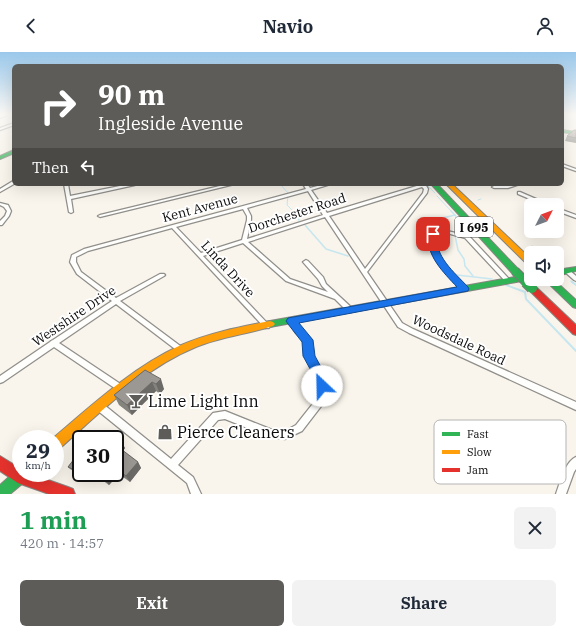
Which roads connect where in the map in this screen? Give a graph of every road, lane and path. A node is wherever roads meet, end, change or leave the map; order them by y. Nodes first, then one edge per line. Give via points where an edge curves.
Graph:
1 (12, 152) edge
2 (0, 158) edge
3 (564, 166) edge
4 (567, 167) junction
5 (564, 168) edge
6 (576, 170) edge
7 (12, 183) edge
8 (66, 186) edge
9 (126, 186) edge
10 (219, 186) edge
11 (420, 186) edge
12 (424, 186) edge
13 (436, 186) edge
14 (451, 186) edge
15 (511, 186) edge
16 (307, 187) edge
17 (494, 187) dead end
18 (0, 191) edge
19 (519, 193) dead end
20 (69, 198) junction
21 (531, 198) edge
22 (0, 204) edge
23 (244, 208) junction
24 (71, 212) dead end
25 (564, 212) edge
26 (325, 215) junction
27 (100, 216) dead end
28 (576, 217) edge
29 (0, 224) edge
30 (173, 227) junction
31 (244, 241) junction
32 (200, 255) junction
33 (524, 256) edge
34 (306, 262) dead end
35 (571, 270) edge
36 (365, 272) junction
37 (162, 275) dead end
38 (524, 279) edge
39 (576, 279) edge
40 (508, 282) junction
41 (556, 286) edge
42 (464, 289) junction
43 (338, 298) junction
44 (116, 301) junction
45 (386, 303) junction
46 (574, 303) edge
47 (551, 306) junction
48 (350, 310) junction
49 (292, 321) junction
50 (267, 326) junction
51 (576, 331) edge
52 (576, 334) edge
53 (53, 343) junction
54 (181, 350) junction
55 (0, 380) edge
56 (122, 389) junction
57 (576, 406) edge
58 (100, 407) junction
59 (64, 437) edge
60 (576, 462) edge
61 (0, 463) edge
62 (172, 465) junction
63 (12, 469) edge
64 (566, 480) edge
65 (13, 482) edge
66 (37, 482) edge
67 (565, 484) edge
68 (0, 494) edge
69 (68, 494) edge
70 (196, 494) edge
71 (561, 494) edge

1 - 2 main road
3 - 4 street
4 - 5 street
4 - 6 street
7 - 18 street
8 - 20 street
9 - 20 street
10 - 27 street
11 - 26 street, Dorchester Road
12 - 36 street via 425,193
13 - 47 main road, I 695, bridge
14 - 33 main road, I 695
15 - 17 street
16 - 23 street, Kent Avenue
16 - 26 street, Woodsdale Road
19 - 21 street
20 - 24 street
22 - 29 street via 6,206 9,211
23 - 30 street, Kent Avenue
23 - 31 street via 249,220
25 - 28 street
26 - 31 street, Dorchester Road
26 - 36 street, Woodsdale Road
30 - 32 street, Linda Drive
30 - 44 street, Kent Avenue via 86,250 73,259 75,268 85,278
31 - 32 street, Dorchester Road
31 - 43 street via 288,280
32 - 50 street, Linda Drive
34 - 43 street
35 - 39 street
36 - 45 street, Woodsdale Road
37 - 44 street, Westshire Drive
38 - 40 main road
40 - 42 main road
40 - 42 street via 467,237 443,231 435,232 431,242 435,254
41 - 46 main road
42 - 45 main road
43 - 48 street
44 - 53 street, Westshire Drive
44 - 54 street
45 - 48 main road
45 - 57 street, Woodsdale Road via 405,329
47 - 51 main road, I 695
47 - 52 main road
48 - 49 main road
49 - 50 main road
49 - 62 street via 308,340 309,356 321,378 322,386 319,402 299,428 285,435 270,433 225,414 216,416
50 - 54 main road via 215,337
53 - 55 street, Westshire Drive
53 - 56 street
54 - 56 main road via 148,369
56 - 58 main road
58 - 59 main road
58 - 62 street
60 - 64 street
61 - 63 main road
62 - 70 street via 190,480
65 - 68 main road
66 - 69 main road
67 - 71 street

